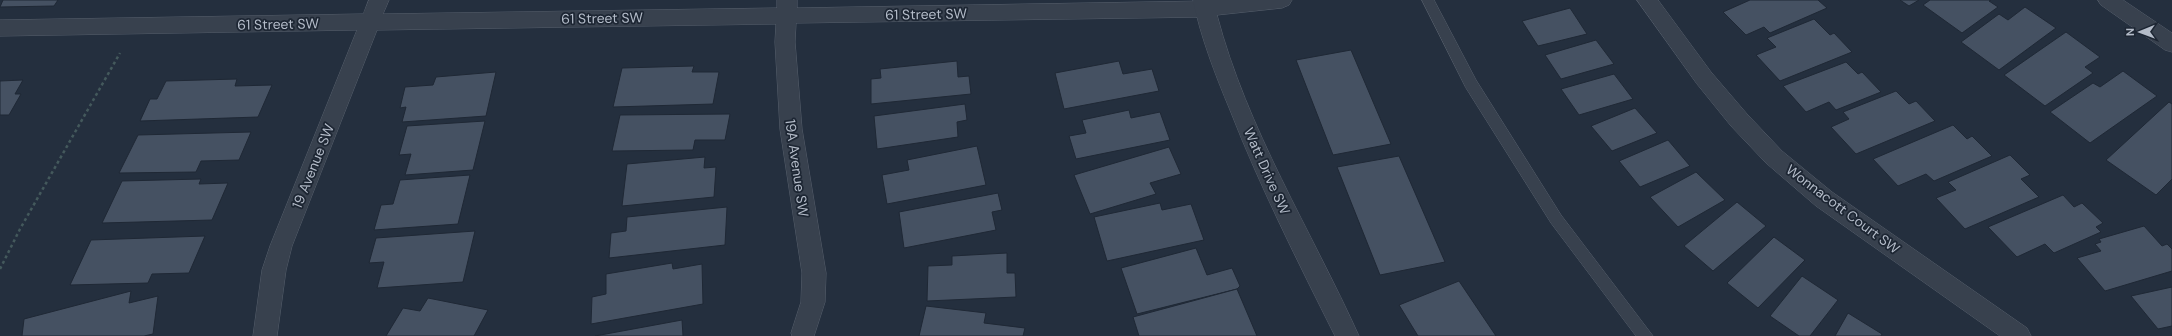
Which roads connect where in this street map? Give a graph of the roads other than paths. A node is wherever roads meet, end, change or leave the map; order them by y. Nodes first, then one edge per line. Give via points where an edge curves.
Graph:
1 (379, 0) edge
2 (1282, 0) edge
3 (1428, 0) edge
4 (1647, 0) edge
5 (2108, 0) edge
6 (1204, 5) edge
7 (786, 8) edge
8 (370, 22) junction
9 (0, 28) edge
10 (2172, 44) edge
11 (803, 333) dead end
12 (265, 336) edge
13 (1347, 336) edge
14 (1646, 336) edge
15 (2018, 336) edge

1 - 8 street, 19 Avenue SW
2 - 6 street, 61 Street SW
3 - 14 lane via 1470,84 1556,219
4 - 15 street, Wonnacott Court SW via 1704,78 1739,120 1774,156 1824,199
5 - 10 street
6 - 7 street, 61 Street SW
6 - 13 street, Watt Drive SW via 1212,36 1252,137 1279,199
7 - 8 street, 61 Street SW
7 - 11 street, 19A Avenue SW via 786,58 791,129 814,273 813,302
8 - 9 street, 61 Street SW
8 - 12 street, 19 Avenue SW via 281,246 274,270

